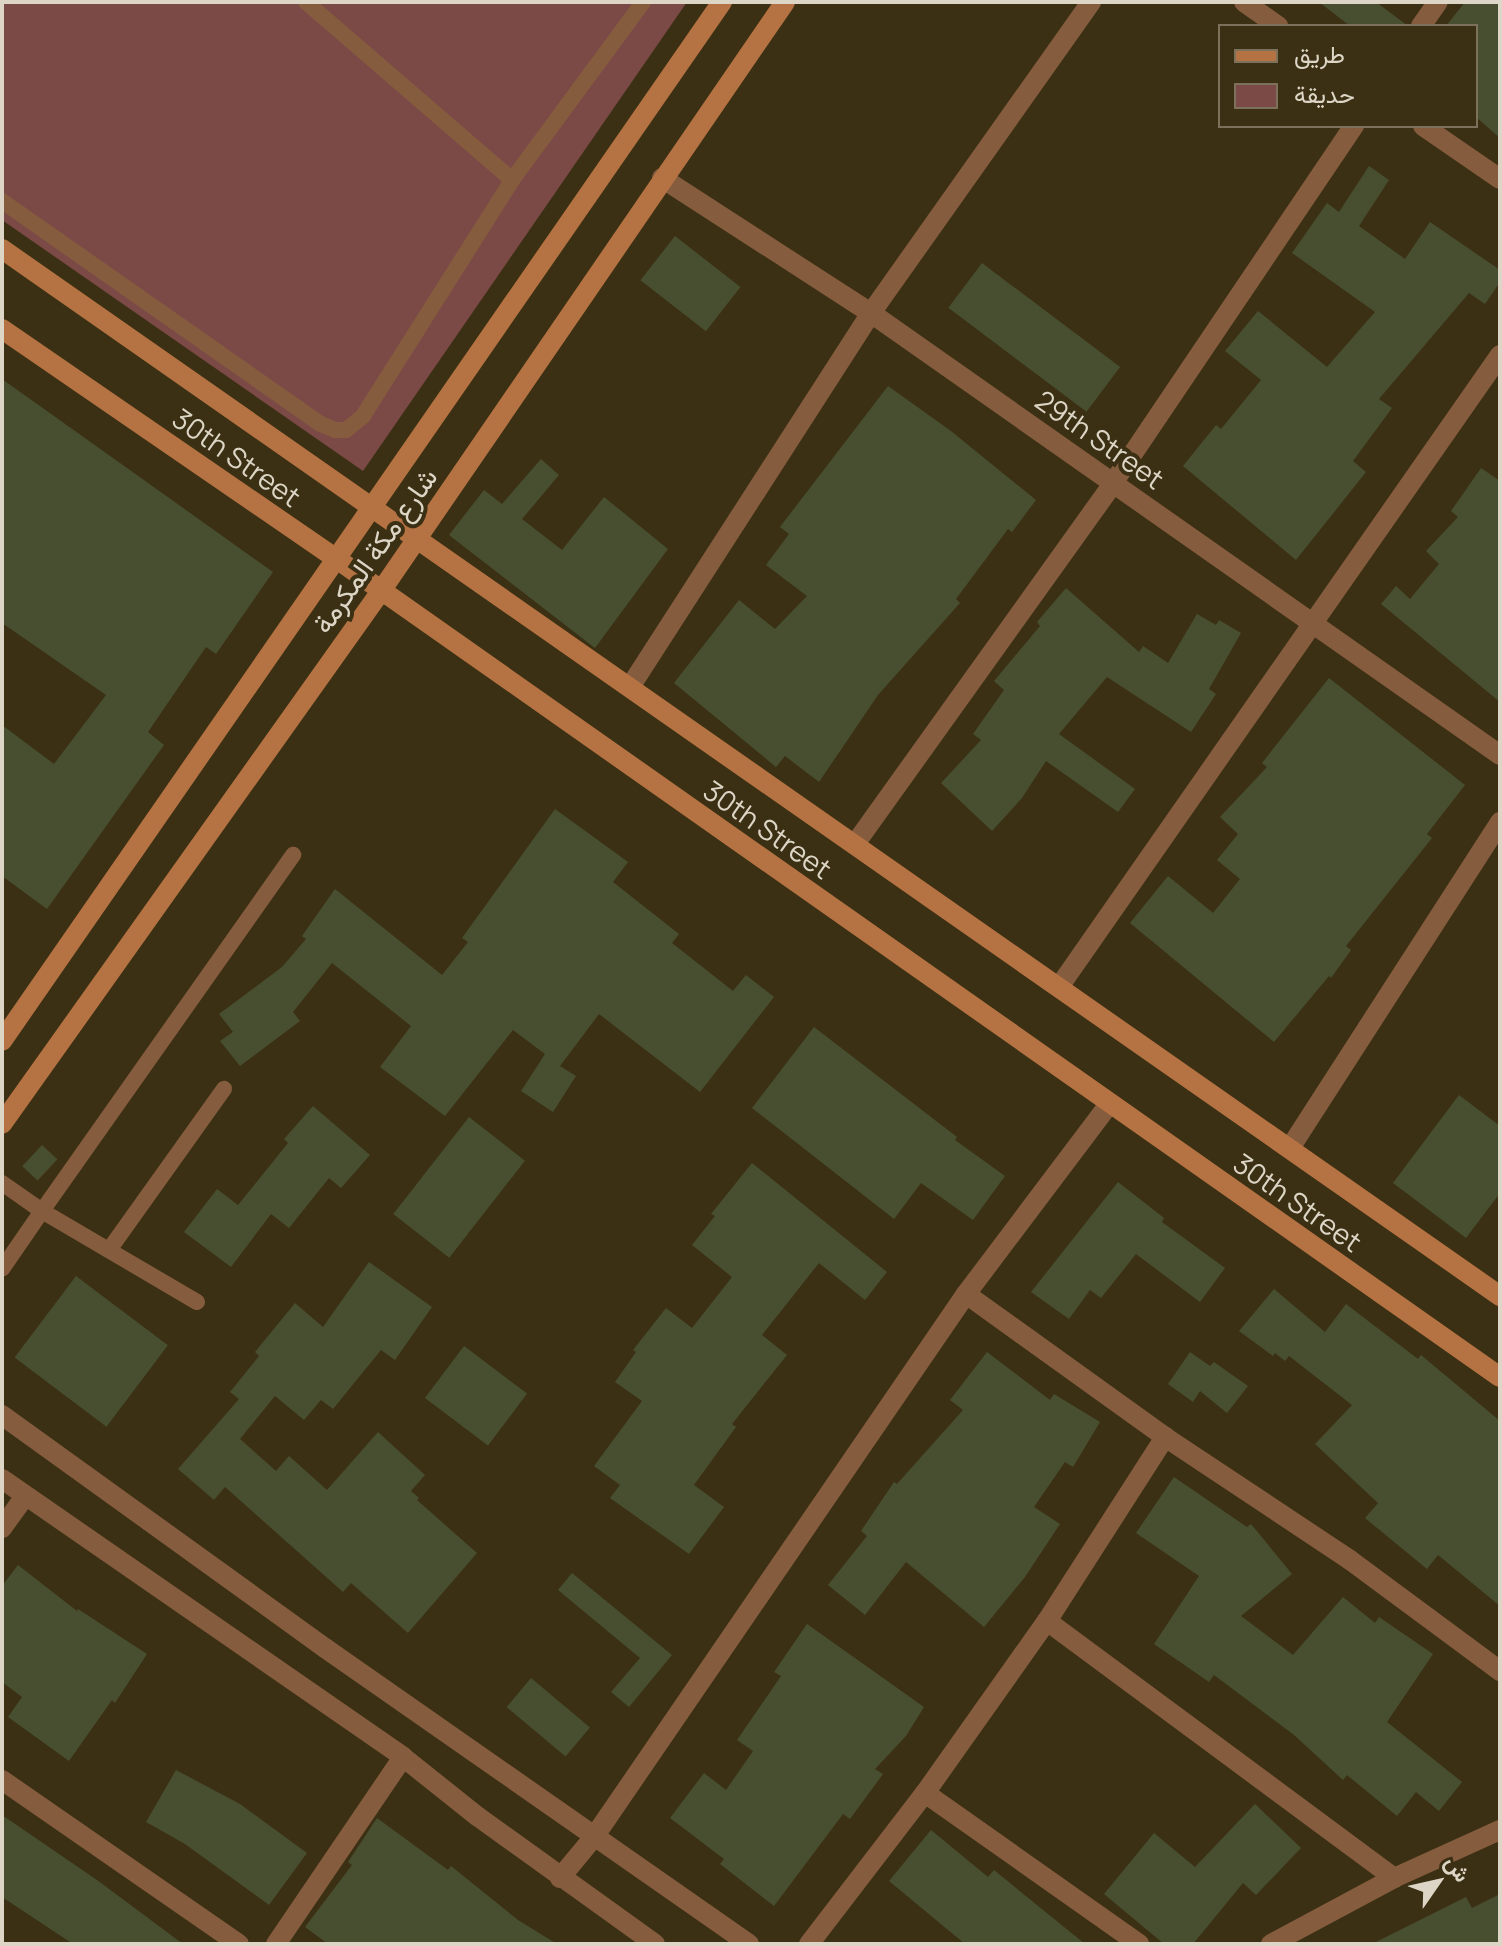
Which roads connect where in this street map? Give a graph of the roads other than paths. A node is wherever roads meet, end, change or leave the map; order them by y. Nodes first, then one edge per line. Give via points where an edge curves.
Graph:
1 (306, 2) edge
2 (643, 2) edge
3 (722, 2) edge
4 (785, 2) edge
5 (1091, 2) edge
6 (1244, 2) edge
7 (1438, 2) edge
8 (1275, 24) edge
9 (1422, 24) edge
10 (1353, 128) edge
11 (1426, 128) edge
12 (662, 178) junction
13 (1500, 179) edge
14 (512, 180) junction
15 (2, 201) edge
16 (2, 249) edge
17 (871, 313) junction
18 (2, 329) edge
19 (1500, 355) edge
20 (1113, 483) junction
21 (369, 507) junction
22 (416, 540) junction
23 (334, 557) junction
24 (381, 591) junction
25 (1313, 623) junction
26 (630, 687) junction
27 (1500, 755) edge
28 (1500, 822) edge
29 (855, 844) junction
30 (293, 855) dead end
31 (1059, 987) junction
32 (2, 1041) edge
33 (224, 1089) dead end
34 (1109, 1104) junction
35 (2, 1124) edge
36 (1290, 1148) junction
37 (2, 1183) edge
38 (42, 1211) junction
39 (109, 1250) junction
40 (2, 1269) edge
41 (966, 1294) junction
42 (1500, 1296) edge
43 (197, 1302) dead end
44 (1500, 1377) edge
45 (2, 1415) edge
46 (1165, 1437) junction
47 (2, 1479) edge
48 (25, 1496) junction
49 (2, 1528) edge
50 (1047, 1621) junction
51 (1500, 1671) edge
52 (403, 1757) junction
53 (2, 1780) edge
54 (925, 1793) junction
55 (1500, 1830) edge
56 (594, 1837) junction
57 (560, 1878) junction
58 (1394, 1878) junction
59 (239, 1944) edge
60 (276, 1944) edge
61 (655, 1944) edge
62 (749, 1944) edge
63 (809, 1944) edge
64 (1139, 1944) edge
65 (1271, 1944) edge

1 - 14 lane
2 - 14 lane
3 - 21 street, شارع مكة المكرمة
4 - 12 street, شارع مكة المكرمة
5 - 17 street
6 - 8 street
7 - 9 street
10 - 20 street
11 - 13 street
12 - 17 street, 29th Street
12 - 22 street, شارع مكة المكرمة
14 - 15 lane via 363,416 346,430 321,424
16 - 21 street, 30th Street
17 - 20 street, 29th Street
17 - 26 street
18 - 23 street, 30th Street
19 - 25 street
20 - 25 street, 29th Street
20 - 29 street
21 - 22 street, 30th Street
21 - 23 street, شارع مكة المكرمة
22 - 24 street, شارع مكة المكرمة
22 - 26 street, 30th Street
23 - 24 street, 30th Street
23 - 32 street, شارع مكة المكرمة
24 - 34 street, 30th Street
24 - 35 street, شارع مكة المكرمة
25 - 27 street, 29th Street
25 - 31 street
26 - 29 street, 30th Street
28 - 36 street
29 - 31 street, 30th Street
30 - 38 lane
31 - 36 street, 30th Street
33 - 39 lane
34 - 41 street
34 - 44 street, 30th Street
36 - 42 street, 30th Street
37 - 38 lane
38 - 39 lane
38 - 40 lane
39 - 43 lane
41 - 46 street
41 - 56 street
45 - 56 street
46 - 50 street
46 - 51 street via 1350,1560
47 - 48 street
48 - 49 street
48 - 52 street
50 - 54 street
50 - 58 street
52 - 57 street
52 - 60 street
53 - 59 street
54 - 63 street
54 - 64 street
55 - 58 street
56 - 57 street
56 - 62 street
57 - 61 street
58 - 65 street

